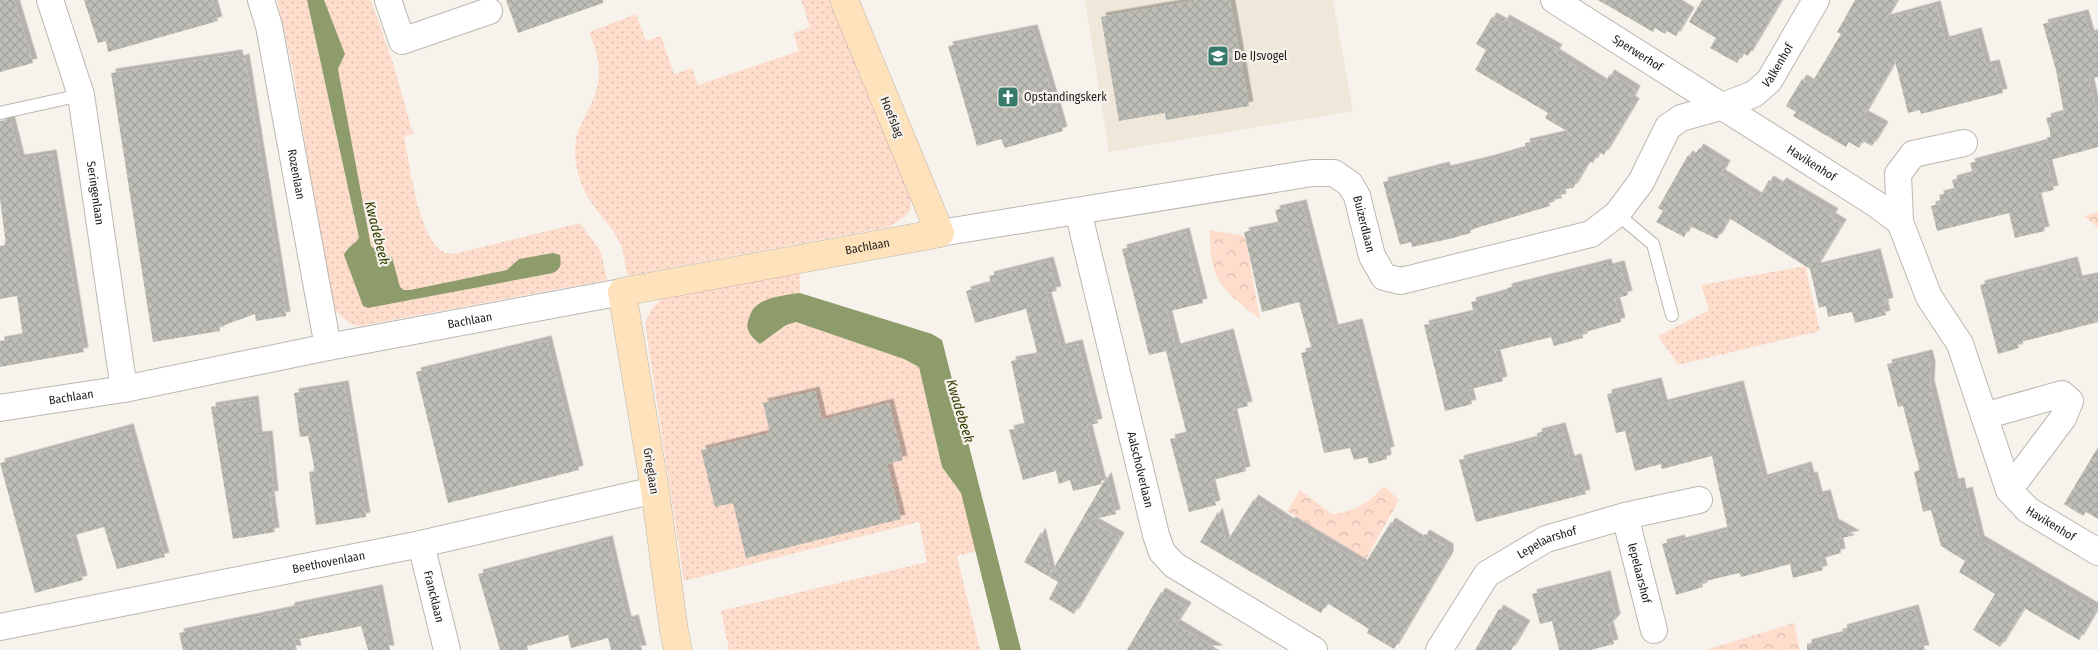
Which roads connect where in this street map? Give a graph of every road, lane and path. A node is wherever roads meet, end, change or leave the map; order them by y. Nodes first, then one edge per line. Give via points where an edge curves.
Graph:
1 (50, 0) edge
2 (261, 0) edge
3 (388, 0) edge
4 (844, 0) edge
5 (1554, 0) edge
6 (1816, 0) edge
7 (489, 11) dead end
8 (81, 95) junction
9 (1720, 107) junction
10 (0, 113) edge
11 (1964, 143) dead end
12 (1078, 211) junction
13 (1617, 214) junction
14 (1900, 222) junction
15 (940, 233) junction
16 (622, 292) junction
17 (1672, 315) dead end
18 (328, 347) junction
19 (124, 389) junction
20 (0, 408) edge
21 (1984, 416) junction
22 (654, 490) junction
23 (2009, 490) junction
24 (1699, 500) dead end
25 (1625, 516) junction
26 (421, 544) junction
27 (2098, 552) edge
28 (0, 627) edge
29 (1654, 630) dead end
30 (447, 650) edge
31 (678, 650) edge
32 (1314, 650) edge
33 (1439, 650) edge

1 - 8 street, Seringenlaan
2 - 18 street, Rozenlaan via 269,26
3 - 7 street via 402,41
4 - 15 street, Hoefslag
5 - 9 street, Sperwerhof
6 - 9 street, Valkenhof via 1769,82 1754,94
8 - 10 lane
8 - 19 street, Seringenlaan
9 - 13 street, Buizerdlaan via 1681,118 1668,127 1641,182
9 - 14 street, Havikenhof
11 - 14 street, Havikenhof via 1913,154 1898,174
12 - 13 street, Buizerdlaan via 1312,173 1334,173 1350,184 1357,196 1372,256 1384,277 1401,281 1591,234
12 - 15 street, Buizerdlaan
12 - 32 street, Aalscholverlaan via 1162,552 1174,565
13 - 17 lane via 1653,244
14 - 21 street, Havikenhof via 1929,296 1960,344
15 - 16 street, Bachlaan
16 - 18 street, Bachlaan
16 - 22 street, Grieglaan
18 - 19 street, Bachlaan
19 - 20 street, Bachlaan
21 - 23 street, Havikenhof
21 - 23 street via 2062,394 2070,401 2063,418
22 - 26 street, Beethovenlaan
22 - 31 street, Grieglaan
23 - 27 street, Havikenhof via 2028,510
24 - 25 street, Lepelaarshof
25 - 29 street, lepelaarshof
25 - 33 street, Lepelaarshof via 1546,540 1487,574
26 - 28 street, Beethovenlaan
26 - 30 street, Francklaan

